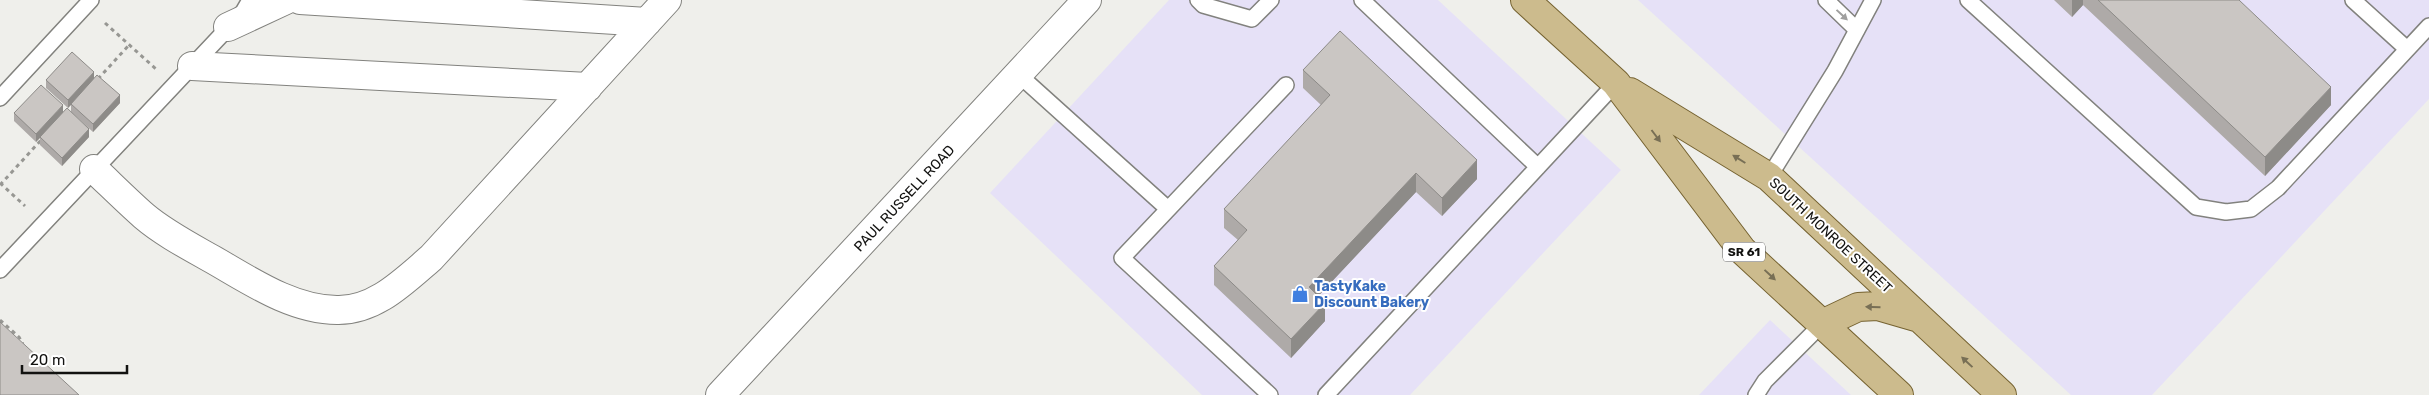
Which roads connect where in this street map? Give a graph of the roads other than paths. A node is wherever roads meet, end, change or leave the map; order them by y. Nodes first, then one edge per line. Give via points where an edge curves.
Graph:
1 (250, 0) edge
2 (286, 0) edge
3 (300, 0) edge
4 (667, 0) edge
5 (1087, 0) edge
6 (1198, 0) edge
7 (1271, 0) edge
8 (1362, 0) edge
9 (1525, 0) edge
10 (1826, 0) edge
11 (1873, 0) edge
12 (1968, 0) edge
13 (2353, 0) edge
14 (89, 3) edge
15 (647, 22) junction
16 (2429, 26) edge
17 (228, 27) junction
18 (1858, 30) junction
19 (2407, 49) junction
20 (1018, 74) junction
21 (182, 75) junction
22 (1616, 83) junction
23 (1286, 85) dead end
24 (588, 86) junction
25 (0, 98) edge
26 (1538, 167) junction
27 (94, 169) junction
28 (1769, 177) junction
29 (1168, 209) junction
30 (0, 270) edge
31 (1920, 318) junction
32 (1822, 324) junction
33 (720, 395) edge
34 (1270, 395) edge
35 (1326, 395) edge
36 (1756, 395) edge
37 (1899, 395) edge
38 (2002, 395) edge

1 - 17 lane
2 - 17 street
3 - 15 street
4 - 15 street
5 - 20 street, PAUL RUSSELL ROAD
6 - 7 lane via 1203,5 1252,19
8 - 26 lane
9 - 22 main road, SOUTH MONROE STREET / SR 61
10 -> 18 lane
11 - 18 lane
12 - 19 lane via 2196,207 2226,212 2251,209 2278,188
13 - 19 lane
14 - 25 lane
15 - 24 street
16 - 19 lane
17 - 21 lane
18 - 28 lane
20 - 29 lane
20 - 33 street, PAUL RUSSELL ROAD
21 - 24 street
21 - 27 lane
22 - 26 lane
28 -> 22 main road, SOUTH MONROE STREET / SR 61
22 -> 32 main road, SOUTH MONROE STREET / SR 61 via 1742,250
23 - 29 lane
24 - 27 street via 430,258 389,293 362,306 337,310 305,305 272,292 184,243 145,217
26 - 35 lane
27 - 30 lane
28 - 31 main road, SOUTH MONROE STREET / SR 61
29 - 34 lane via 1122,258
31 -> 32 main road via 1878,306 1858,307
38 -> 31 main road, SOUTH MONROE STREET / SR 61
32 - 36 lane via 1765,381
32 - 37 main road, SOUTH MONROE STREET / SR 61

